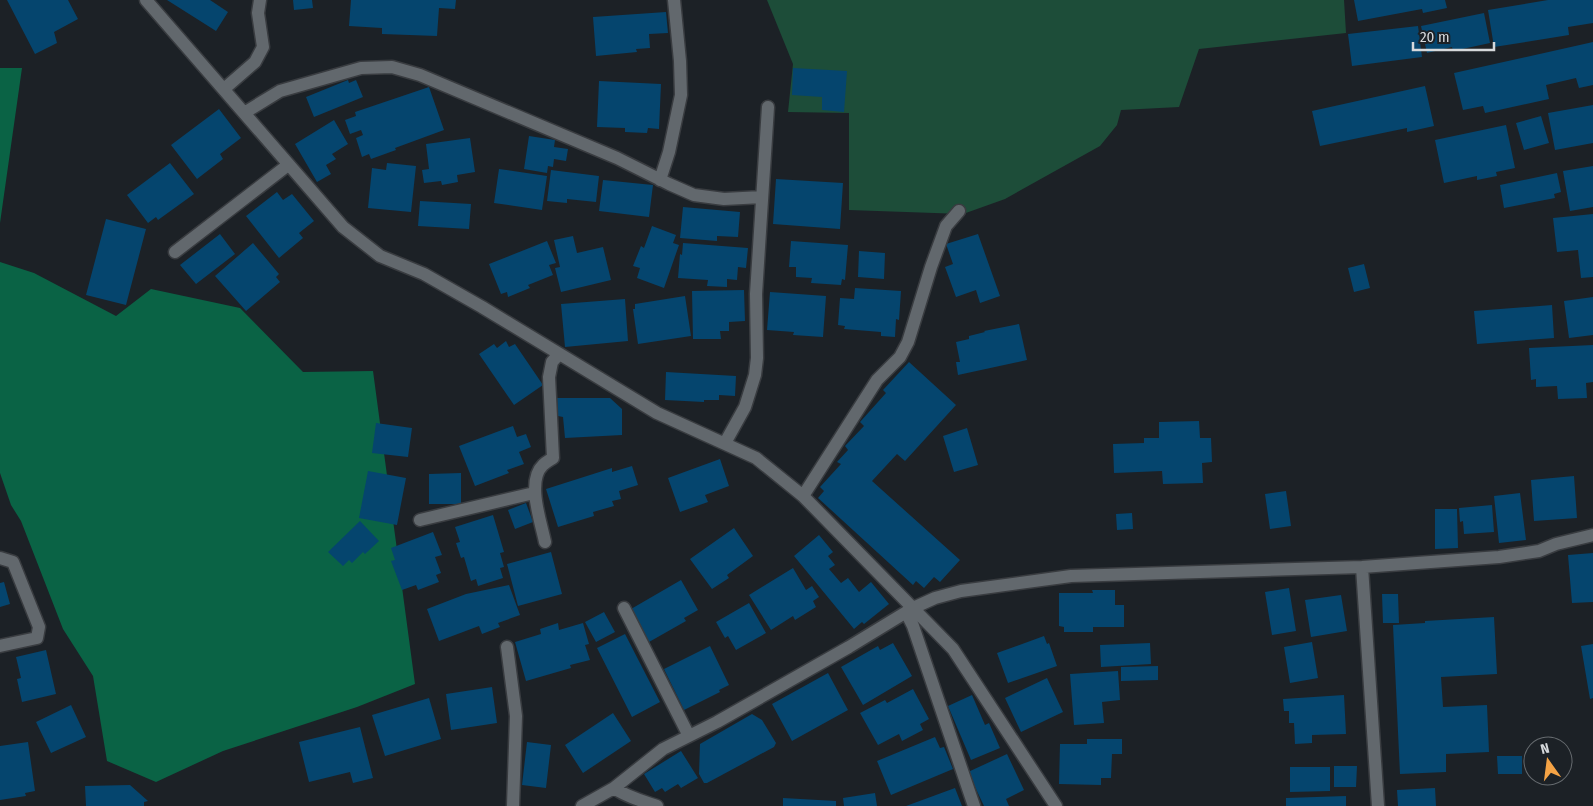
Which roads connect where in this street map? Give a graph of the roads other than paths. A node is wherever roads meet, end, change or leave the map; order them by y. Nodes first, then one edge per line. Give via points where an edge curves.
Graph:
1 (146, 0) edge
2 (260, 0) edge
3 (674, 0) edge
4 (224, 89) junction
5 (768, 107) dead end
6 (244, 113) junction
7 (288, 165) junction
8 (660, 180) junction
9 (762, 197) junction
10 (959, 211) dead end
11 (175, 252) dead end
12 (559, 354) junction
13 (725, 443) junction
14 (534, 493) junction
15 (803, 496) junction
16 (420, 520) dead end
17 (1593, 535) edge
18 (546, 542) dead end
19 (0, 558) edge
20 (1362, 567) junction
21 (624, 608) dead end
22 (910, 610) junction
23 (0, 646) edge
24 (507, 647) dead end
25 (688, 736) junction
26 (614, 788) junction
27 (513, 806) edge
28 (582, 806) edge
29 (657, 806) edge
30 (974, 806) edge
31 (1056, 806) edge
32 (1378, 806) edge

1 - 4 street
2 - 4 street via 258,13 264,47 255,62
3 - 8 street via 681,95
4 - 6 street
5 - 9 street
6 - 7 street
6 - 8 street via 280,91 361,68 392,68 420,75 617,158
7 - 11 street
7 - 12 street via 343,227 380,256 424,274
8 - 9 street via 694,195 724,199
9 - 13 street via 755,375 745,407
10 - 15 street via 946,226 904,350 878,380
12 - 13 street via 657,413
12 - 14 street via 552,362 549,377 553,458 542,465 537,474
13 - 15 street via 756,458
14 - 16 street
14 - 18 street
15 - 22 street
17 - 20 street via 1520,554
19 - 23 street via 13,562 39,627 37,638
20 - 22 street via 1071,576 961,592 935,598
20 - 32 street
21 - 25 street
22 - 25 street
22 - 30 street
22 - 31 street via 953,649
24 - 27 street via 516,716
25 - 26 street via 662,748
26 - 28 street
26 - 29 street

